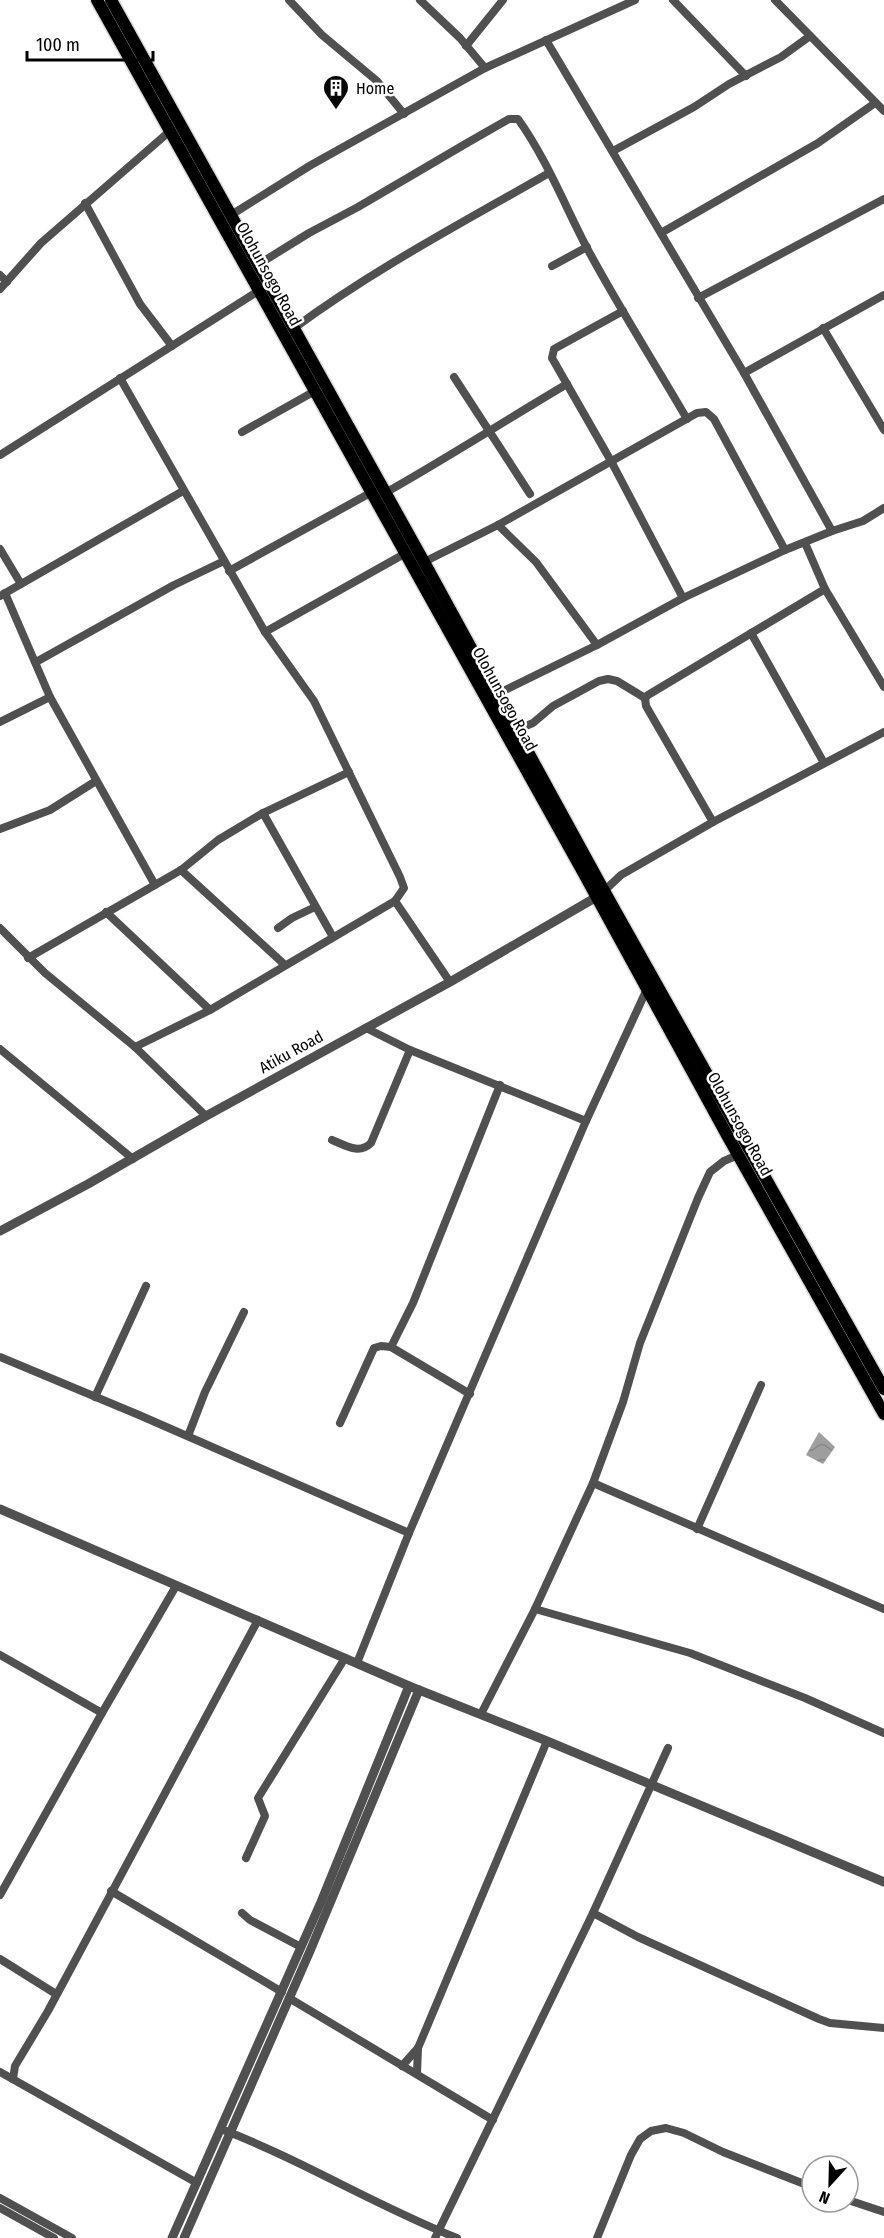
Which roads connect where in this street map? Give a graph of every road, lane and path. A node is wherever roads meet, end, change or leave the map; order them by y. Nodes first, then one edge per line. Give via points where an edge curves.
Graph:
1 (289, 0) edge
2 (420, 0) edge
3 (502, 0) edge
4 (635, 0) edge
5 (673, 0) edge
6 (775, 0) edge
7 (105, 2) edge
8 (810, 36) junction
9 (546, 40) junction
10 (466, 45) junction
11 (485, 68) junction
12 (746, 76) junction
13 (875, 103) junction
14 (884, 111) edge
15 (404, 114) junction
16 (170, 131) junction
17 (613, 151) junction
18 (549, 173) junction
19 (884, 199) edge
20 (85, 203) junction
21 (231, 215) junction
22 (661, 233) junction
23 (587, 247) junction
24 (259, 264) junction
25 (552, 266) dead end
26 (0, 275) edge
27 (7, 282) junction
28 (0, 290) edge
29 (260, 290) junction
30 (884, 295) edge
31 (698, 298) junction
32 (623, 311) junction
33 (823, 328) junction
34 (293, 329) junction
35 (172, 346) junction
36 (744, 373) junction
37 (454, 377) dead end
38 (120, 378) junction
39 (567, 384) junction
40 (315, 391) junction
41 (687, 419) junction
42 (884, 430) edge
43 (489, 431) junction
44 (242, 432) dead end
45 (0, 454) edge
46 (611, 461) junction
47 (183, 491) junction
48 (372, 492) junction
49 (385, 493) junction
50 (530, 494) dead end
51 (884, 508) edge
52 (498, 525) junction
53 (832, 531) junction
54 (805, 543) junction
55 (0, 549) edge
56 (785, 550) junction
57 (406, 554) junction
58 (224, 561) junction
59 (424, 562) junction
60 (229, 571) junction
61 (21, 584) junction
62 (825, 589) junction
63 (2, 594) edge
64 (683, 598) junction
65 (265, 632) junction
66 (752, 633) junction
67 (597, 645) junction
68 (36, 662) junction
69 (884, 687) edge
70 (497, 694) junction
71 (50, 696) junction
72 (645, 698) junction
73 (0, 722) edge
74 (516, 730) junction
75 (884, 732) edge
76 (824, 763) junction
77 (349, 772) junction
78 (96, 781) junction
79 (263, 813) junction
80 (713, 822) junction
81 (0, 829) edge
82 (181, 870) junction
83 (155, 885) junction
84 (600, 895) junction
85 (395, 901) junction
86 (315, 907) junction
87 (106, 912) junction
88 (0, 928) edge
89 (278, 928) dead end
90 (333, 937) junction
91 (28, 958) junction
92 (285, 965) junction
93 (450, 982) junction
94 (647, 989) junction
95 (210, 1010) junction
96 (366, 1028) junction
97 (135, 1047) junction
98 (0, 1049) edge
99 (410, 1050) junction
100 (500, 1085) junction
101 (206, 1116) junction
102 (586, 1121) junction
103 (332, 1140) dead end
104 (738, 1155) junction
105 (132, 1159) junction
106 (0, 1231) edge
107 (146, 1286) dead end
108 (244, 1312) dead end
109 (391, 1347) junction
110 (0, 1357) edge
111 (761, 1384) dead end
112 (884, 1389) edge
113 (470, 1394) junction
114 (95, 1397) junction
115 (884, 1414) edge
116 (340, 1423) dead end
117 (188, 1437) junction
118 (593, 1483) junction
119 (0, 1509) edge
120 (697, 1529) junction
121 (409, 1533) junction
122 (176, 1586) junction
123 (535, 1609) junction
124 (884, 1609) edge
125 (258, 1620) junction
126 (0, 1655) edge
127 (345, 1658) junction
128 (357, 1663) junction
129 (414, 1688) junction
130 (102, 1713) junction
131 (481, 1714) junction
132 (884, 1733) edge
133 (547, 1741) junction
134 (668, 1748) dead end
135 (650, 1785) junction
136 (246, 1858) dead end
137 (884, 1882) edge
138 (111, 1891) junction
139 (0, 1895) edge
140 (593, 1912) junction
141 (242, 1913) dead end
142 (301, 1947) junction
143 (0, 1959) edge
144 (56, 1994) junction
145 (286, 1995) junction
146 (884, 2028) edge
147 (418, 2048) junction
148 (15, 2066) junction
149 (402, 2066) junction
150 (0, 2071) edge
151 (417, 2073) junction
152 (13, 2079) junction
153 (493, 2120) junction
154 (221, 2129) junction
155 (231, 2133) junction
156 (800, 2182) edge
157 (197, 2183) junction
158 (0, 2198) edge
159 (860, 2204) edge
160 (0, 2208) edge
161 (884, 2212) edge
162 (437, 2234) edge
163 (52, 2238) edge
164 (72, 2238) edge
165 (172, 2238) edge
166 (184, 2238) edge
167 (457, 2238) edge
168 (597, 2238) edge

1 - 15 street via 322,35 377,81
2 - 10 street
3 - 10 street
4 - 9 street
5 - 12 street
6 - 8 street
7 - 16 main road, Olohunsogo Road
7 - 21 main road, Olohunsogo Road
8 - 12 street
8 - 13 street
9 - 11 street
9 - 17 street
10 - 11 street
11 - 15 street
12 - 17 street
13 - 14 street
13 - 22 street via 809,148
15 - 21 street
16 - 20 street
16 - 29 main road, Olohunsogo Road
17 - 22 street
18 - 23 street
18 - 24 street via 518,119 509,119
18 - 34 street via 338,296
19 - 31 street
20 - 27 street via 41,243
20 - 35 street via 140,304
21 - 24 main road, Olohunsogo Road
22 - 31 street
23 - 25 street
23 - 32 street
24 - 34 main road, Olohunsogo Road
26 - 27 street
27 - 28 street
29 - 35 street
29 - 40 main road, Olohunsogo Road
30 - 33 street
31 - 36 street
32 - 39 street via 554,349 552,358
32 - 41 street
33 - 36 street
33 - 42 street
34 - 49 main road, Olohunsogo Road
35 - 38 street
36 - 53 street
37 - 43 street
38 - 45 street
38 - 47 street
39 - 43 street
39 - 46 street
40 - 44 street
40 - 48 main road, Olohunsogo Road
41 - 46 street
41 - 56 street via 706,412 714,419
43 - 49 street
43 - 50 street
46 - 52 street
46 - 64 street
47 - 58 street
47 - 61 street
48 - 57 main road, Olohunsogo Road
48 - 60 street
49 - 59 main road, Olohunsogo Road
51 - 53 street via 863,521
52 - 59 street
52 - 67 street via 536,562
53 - 54 street
54 - 56 street
54 - 62 street
55 - 61 street
56 - 64 street
57 - 65 street
57 - 84 main road, Olohunsogo Road
58 - 60 street
58 - 68 street
59 - 70 main road, Olohunsogo Road
60 - 65 street
61 - 63 street
62 - 66 street
62 - 69 street
63 - 68 street
64 - 67 street
65 - 77 street via 314,701
66 - 72 street
66 - 76 street
67 - 70 street
68 - 71 street
70 - 74 main road, Olohunsogo Road
71 - 73 street
71 - 78 street
72 - 74 street via 617,681 599,681
72 - 80 street
74 - 84 main road, Olohunsogo Road
75 - 76 street
76 - 80 street
77 - 79 street
77 - 85 street via 404,888
78 - 81 street via 50,810
78 - 83 street
79 - 82 street via 218,840
79 - 86 street
80 - 84 street via 621,875
82 - 83 street
82 - 92 street
83 - 87 street
84 - 93 street, Atiku Road
84 - 94 main road, Olohunsogo Road
84 - 112 main road, Olohunsogo Road
85 - 90 street
85 - 93 street
86 - 89 street
86 - 90 street
87 - 91 street
87 - 95 street
88 - 91 street
90 - 92 street
91 - 97 street
92 - 95 street
93 - 96 street, Atiku Road
94 - 102 street
94 - 104 main road, Olohunsogo Road
95 - 97 street
96 - 99 street
96 - 101 street, Atiku Road
97 - 101 street
98 - 105 street
99 - 100 street
99 - 103 street via 371,1143 357,1150
100 - 102 street
100 - 109 street via 413,1303
101 - 105 street, Atiku Road
102 - 113 street
104 - 115 main road, Olohunsogo Road
104 - 118 street via 710,1172 698,1198 640,1343
105 - 106 street, Atiku Road
107 - 114 street
108 - 117 street
109 - 113 street
109 - 116 street via 374,1348
110 - 114 street
111 - 120 street
113 - 121 street
114 - 117 street
117 - 121 street
118 - 120 street
118 - 123 street
119 - 122 street
120 - 124 street
121 - 128 street
122 - 125 street
122 - 130 street
123 - 131 street
123 - 132 street via 690,1653
125 - 127 street
125 - 138 street
126 - 130 street
127 - 128 street
127 - 136 street via 258,1798 265,1816
128 - 129 street
129 - 131 street
129 - 142 street
129 - 145 street
130 - 139 street
131 - 133 street
133 - 135 street
133 - 147 street
134 - 135 street
135 - 137 street
135 - 140 street
138 - 144 street
138 - 145 street
140 - 146 street via 638,1937 819,2019
140 - 153 street
141 - 142 street
142 - 145 street
143 - 144 street
144 - 148 street
145 - 149 street
145 - 154 street
145 - 155 street
147 - 149 street
147 - 151 street
148 - 150 street
148 - 152 street
149 - 151 street
150 - 152 street
151 - 153 street
152 - 157 street
153 - 162 street
154 - 155 street
154 - 157 street
155 - 162 street via 289,2158
155 - 166 street
156 - 168 street via 684,2133 666,2128 651,2131 640,2139 631,2156
157 - 165 street
158 - 164 street
159 - 161 street
160 - 163 street
162 - 167 street

